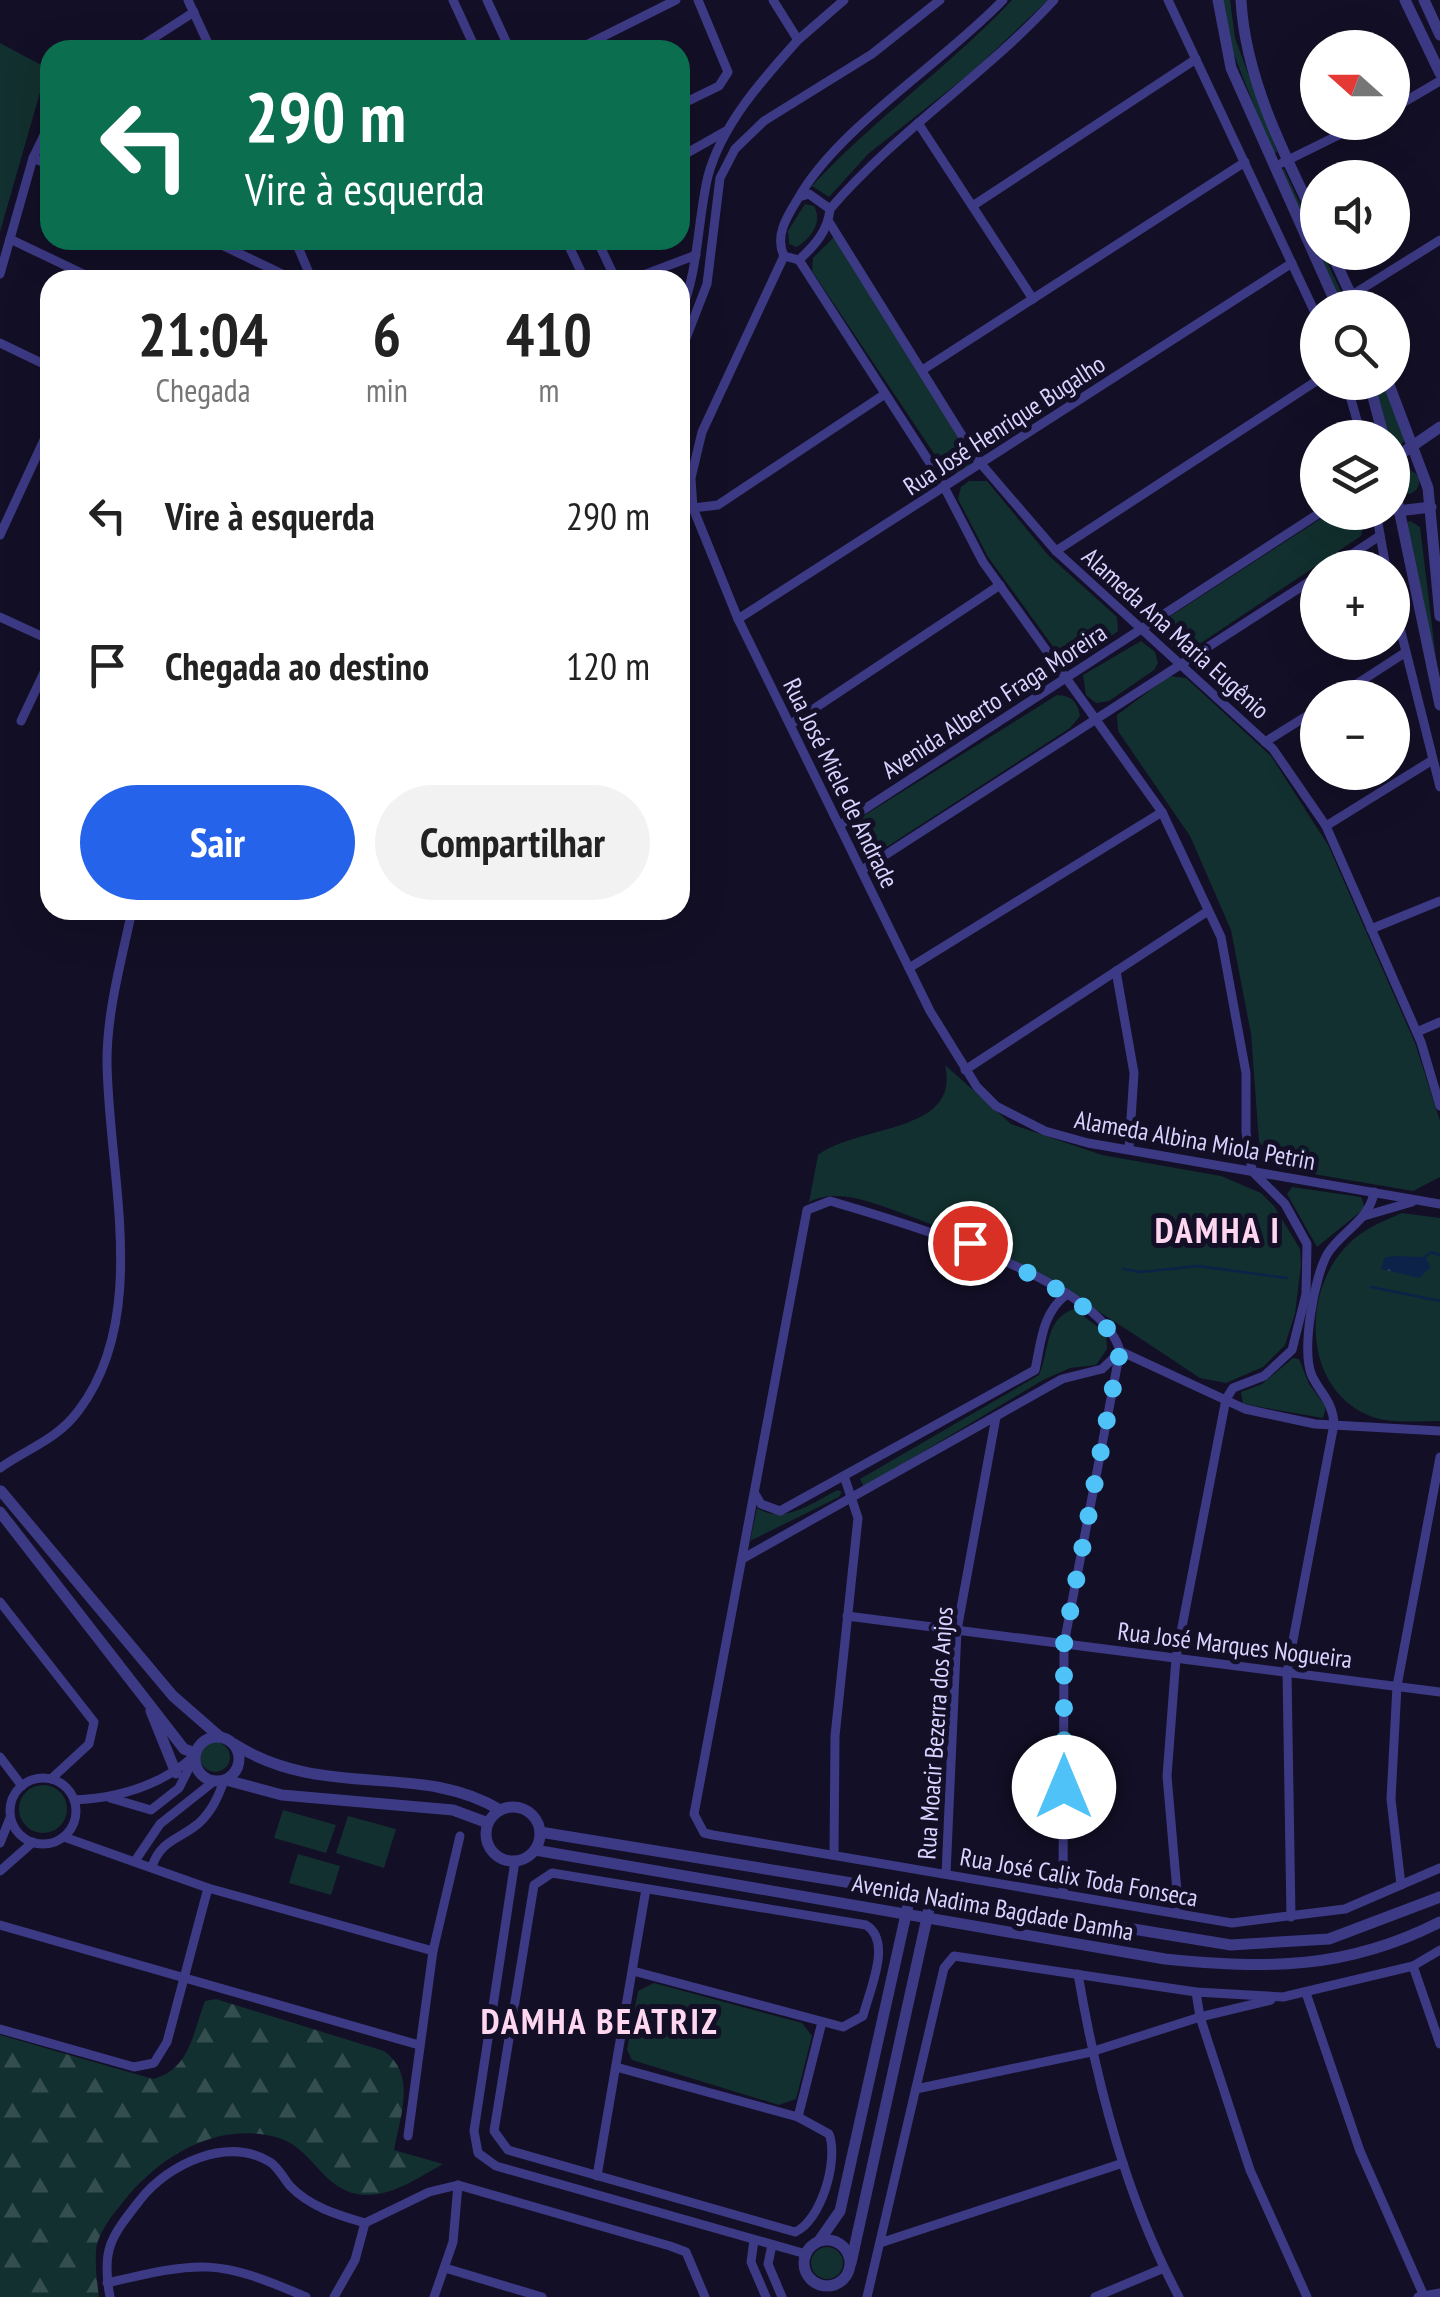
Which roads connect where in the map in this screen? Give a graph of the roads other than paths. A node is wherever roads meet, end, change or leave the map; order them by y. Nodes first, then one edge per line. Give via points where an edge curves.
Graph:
1 (188, 0) edge
2 (453, 0) edge
3 (486, 0) edge
4 (676, 0) edge
5 (698, 0) edge
6 (773, 0) edge
7 (844, 0) edge
8 (940, 0) edge
9 (1003, 0) edge
10 (1054, 0) edge
11 (1168, 0) edge
12 (1218, 0) edge
13 (1241, 0) edge
14 (1406, 0) edge
15 (1424, 0) edge
16 (194, 12) junction
17 (1440, 35) edge
18 (151, 40) edge
19 (207, 40) edge
20 (471, 40) edge
21 (505, 40) edge
22 (596, 40) edge
23 (798, 40) junction
24 (1196, 58) junction
25 (1440, 77) edge
26 (1428, 92) junction
27 (1440, 92) edge
28 (690, 99) edge
29 (1410, 100) edge
30 (918, 123) junction
31 (726, 131) junction
32 (1328, 140) edge
33 (40, 145) edge
34 (690, 151) edge
35 (34, 158) junction
36 (1287, 160) junction
37 (40, 161) edge
38 (1245, 162) junction
39 (1274, 167) junction
40 (1300, 187) edge
41 (799, 198) junction
42 (974, 205) junction
43 (830, 208) junction
44 (829, 222) junction
45 (10, 239) junction
46 (1440, 240) edge
47 (232, 250) edge
48 (696, 255) junction
49 (784, 256) junction
50 (799, 260) junction
51 (1292, 264) junction
52 (75, 270) edge
53 (274, 270) edge
54 (656, 270) edge
55 (0, 274) edge
56 (690, 277) edge
57 (1304, 290) edge
58 (1330, 290) edge
59 (1370, 290) edge
60 (1033, 299) junction
61 (690, 328) edge
62 (0, 343) edge
63 (40, 361) edge
64 (924, 369) junction
65 (1300, 392) edge
66 (885, 394) junction
67 (1396, 400) edge
68 (1440, 427) edge
69 (1414, 444) junction
70 (1410, 447) edge
71 (40, 449) edge
72 (981, 464) junction
73 (944, 488) junction
74 (1431, 507) junction
75 (693, 508) junction
76 (1410, 509) edge
77 (1300, 526) edge
78 (1377, 530) edge
79 (1402, 530) edge
80 (0, 536) edge
81 (1378, 537) junction
82 (1358, 550) edge
83 (1381, 550) edge
84 (1056, 551) junction
85 (1000, 586) junction
86 (1300, 588) edge
87 (1440, 616) edge
88 (0, 617) edge
89 (738, 619) junction
90 (1142, 629) junction
91 (40, 635) edge
92 (1394, 660) edge
93 (1408, 660) edge
94 (1181, 664) junction
95 (1066, 678) junction
96 (1363, 680) edge
97 (40, 681) edge
98 (1440, 705) edge
99 (1096, 719) junction
100 (1300, 720) edge
101 (21, 721) dead end
102 (791, 724) junction
103 (1265, 742) junction
104 (1432, 761) junction
105 (1440, 787) edge
106 (1162, 812) junction
107 (840, 825) junction
108 (1326, 826) junction
109 (862, 870) junction
110 (1440, 901) edge
111 (1208, 911) junction
112 (130, 920) edge
113 (1371, 928) junction
114 (909, 968) junction
115 (1116, 971) junction
116 (1440, 1022) edge
117 (1416, 1032) junction
118 (965, 1070) junction
119 (1440, 1106) edge
120 (1129, 1149) junction
121 (1252, 1171) junction
122 (1374, 1192) junction
123 (1418, 1200) junction
124 (1440, 1204) edge
125 (1362, 1217) junction
126 (1066, 1296) junction
127 (1120, 1351) junction
128 (1226, 1399) junction
129 (996, 1417) junction
130 (1334, 1424) junction
131 (1440, 1431) edge
132 (1440, 1457) edge
133 (0, 1468) edge
134 (844, 1476) junction
135 (0, 1480) edge
136 (755, 1489) junction
137 (0, 1492) edge
138 (853, 1497) junction
139 (0, 1512) edge
140 (742, 1559) junction
141 (0, 1602) edge
142 (847, 1616) junction
143 (957, 1630) junction
144 (1064, 1644) junction
145 (1176, 1658) junction
146 (1287, 1672) junction
147 (1397, 1686) junction
148 (1440, 1692) edge
149 (148, 1697) junction
150 (220, 1736) junction
151 (234, 1744) junction
152 (194, 1756) junction
153 (0, 1757) edge
154 (179, 1777) junction
155 (50, 1778) junction
156 (221, 1781) junction
157 (22, 1786) junction
158 (197, 1796) junction
159 (110, 1798) junction
160 (74, 1800) junction
161 (500, 1810) junction
162 (11, 1815) junction
163 (488, 1823) junction
164 (540, 1832) junction
165 (460, 1836) dead end
166 (64, 1837) junction
167 (33, 1842) junction
168 (0, 1843) edge
169 (535, 1850) junction
170 (834, 1855) junction
171 (135, 1861) junction
172 (514, 1862) junction
173 (152, 1866) junction
174 (1440, 1868) edge
175 (0, 1872) edge
176 (946, 1874) junction
177 (1402, 1885) junction
178 (208, 1888) junction
179 (646, 1889) junction
180 (911, 1892) junction
181 (1063, 1894) junction
182 (932, 1895) junction
183 (1440, 1897) edge
184 (906, 1914) junction
185 (1179, 1914) junction
186 (1290, 1916) junction
187 (926, 1918) junction
188 (1440, 1922) edge
189 (0, 1925) edge
190 (1440, 1950) edge
191 (433, 1952) junction
192 (1414, 1966) junction
193 (632, 1971) junction
194 (1078, 1974) junction
195 (182, 1978) junction
196 (1196, 1992) junction
197 (1306, 1993) junction
198 (1283, 1997) junction
199 (1200, 2016) junction
200 (822, 2022) junction
201 (0, 2029) edge
202 (879, 2033) junction
203 (899, 2038) junction
204 (1440, 2044) edge
205 (420, 2045) junction
206 (1092, 2052) junction
207 (616, 2068) junction
208 (916, 2089) junction
209 (798, 2117) junction
210 (856, 2135) junction
211 (408, 2136) dead end
212 (876, 2139) junction
213 (1123, 2163) junction
214 (597, 2176) junction
215 (458, 2184) junction
216 (365, 2222) junction
217 (754, 2240) junction
218 (818, 2242) junction
219 (880, 2243) junction
220 (772, 2244) junction
221 (806, 2254) junction
222 (445, 2268) junction
223 (850, 2268) junction
224 (1164, 2268) junction
225 (811, 2280) junction
226 (107, 2283) junction
227 (1440, 2293) edge
228 (537, 2296) edge
229 (1421, 2296) edge
230 (110, 2297) edge
231 (306, 2297) edge
232 (334, 2297) edge
233 (434, 2297) edge
234 (705, 2297) edge
235 (766, 2297) edge
236 (782, 2297) edge
237 (819, 2297) edge
238 (838, 2297) edge
239 (868, 2297) edge
240 (1095, 2297) edge
241 (1179, 2297) edge
242 (1307, 2297) edge

1 - 16 street
2 - 20 street
3 - 21 street
4 - 22 street
5 - 28 street via 728,72 719,86
6 - 23 street
7 - 23 street
8 - 61 street via 872,54 764,121 735,150 720,178 707,284
9 - 41 street via 828,156
10 - 30 street
11 - 24 street
12 - 39 street via 1231,68
13 - 36 street via 1247,53
14 - 25 street
15 - 17 street
16 - 18 street
16 - 19 street
23 - 31 street
24 - 38 street
24 - 42 street
25 - 26 street
26 - 27 street
26 - 29 street
30 - 42 street
30 - 43 street via 871,161
31 - 34 street
31 - 48 street via 709,175
32 - 36 street
33 - 35 street
35 - 37 street
35 - 45 street
36 - 39 street
36 - 40 street
38 - 51 street
38 - 60 street
39 - 58 street
41 - 43 street via 809,194
41 - 49 street via 781,234
42 - 60 street
43 - 44 street
44 - 50 street
44 - 64 street, Alameda Ana Maria Eugênio
45 - 52 street
45 - 55 street
46 - 59 street
47 - 53 street
48 - 54 street
48 - 56 street
49 - 50 street
49 - 75 street via 702,432 691,478
50 - 66 street
51 - 57 street
51 - 72 street, Rua José Henrique Bugalho
60 - 64 street
62 - 63 street
64 - 72 street, Alameda Ana Maria Eugênio
65 - 84 street
66 - 73 street
66 - 75 street via 718,506
67 - 69 street
68 - 69 street
69 - 70 street
69 - 74 street
71 - 80 street
72 - 73 street, Rua José Henrique Bugalho
72 - 84 street, Alameda Ana Maria Eugênio
73 - 85 street
73 - 89 street, Rua José Henrique Bugalho
74 - 76 street
74 - 87 street
75 - 89 street, Rua José Miele de Andrade
77 - 90 street, Avenida Alberto Fraga Moreira
78 - 81 street
79 - 98 street
81 - 82 street
81 - 83 street
84 - 90 street, Alameda Ana Maria Eugênio
85 - 95 street
85 - 102 street
86 - 94 street
88 - 91 street
89 - 102 street, Rua José Miele de Andrade
90 - 94 street, Alameda Ana Maria Eugênio
90 - 95 street, Avenida Alberto Fraga Moreira
92 - 96 street
93 - 104 street
94 - 99 street
94 - 103 street, Alameda Ana Maria Eugênio
95 - 99 street
95 - 107 street, Avenida Alberto Fraga Moreira
97 - 101 street
99 - 106 street
99 - 109 street
100 - 103 street
102 - 107 street, Rua José Miele de Andrade
103 - 108 street, Alameda Ana Maria Eugênio
104 - 105 street
104 - 108 street
106 - 111 street
106 - 114 street
107 - 109 street, Rua José Miele de Andrade
108 - 113 street, Alameda Ana Maria Eugênio
109 - 114 street, Rua José Miele de Andrade
110 - 113 street
111 - 115 street
111 - 121 street via 1220,937 1246,1072
112 - 133 street via 107,1056 120,1285 113,1348 62,1430
113 - 117 street, Alameda Ana Maria Eugênio
114 - 118 street, Rua José Miele de Andrade
115 - 118 street
115 - 120 street via 1134,1073
116 - 117 street
117 - 119 street, Alameda Ana Maria Eugênio
118 - 120 street, Alameda Albina Miola Petrin via 1017,1119 1088,1144
120 - 121 street, Alameda Albina Miola Petrin
121 - 122 street, Alameda Albina Miola Petrin
121 - 128 street via 1304,1232 1306,1294 1292,1350
122 - 123 street, Alameda Albina Miola Petrin
122 - 125 street
123 - 124 street, Alameda Albina Miola Petrin
123 - 125 street
125 - 130 street via 1328,1252 1308,1336 1312,1375 1329,1399
126 - 127 street via 1115,1334
126 - 134 street via 1046,1320 1035,1370
126 - 136 street via 970,1243 830,1201 807,1210
127 - 128 street
127 - 129 street via 1102,1369 1062,1379
127 - 144 street
128 - 130 street via 1245,1410
128 - 145 street
129 - 138 street
129 - 143 street, Rua Moacir Bezerra dos Anjos
130 - 131 street
130 - 146 street
132 - 147 street
134 - 136 street via 780,1511 761,1504
134 - 138 street
135 - 137 street
136 - 140 street
137 - 150 street via 173,1696
138 - 140 street
138 - 142 street via 858,1518
139 - 149 street
140 - 170 street, Rua José Calix Toda Fonseca via 694,1814 704,1832
141 - 155 street via 94,1722 89,1744
142 - 143 street, Rua José Marques Nogueira
142 - 170 street
143 - 144 street, Rua José Marques Nogueira
143 - 176 street, Rua Moacir Bezerra dos Anjos
144 - 145 street, Rua José Marques Nogueira
144 - 181 street
145 - 146 street, Rua José Marques Nogueira
145 - 185 street via 1167,1776
146 - 147 street, Rua José Marques Nogueira
146 - 186 street
147 - 148 street, Rua José Marques Nogueira
147 - 177 street via 1390,1799
149 - 152 street
149 - 154 street
150 - 151 street
150 - 152 street via 204,1740
151 - 156 street via 238,1768
151 - 161 street via 309,1777 441,1788 475,1795
152 - 154 street
152 - 156 street via 200,1774
153 - 157 street
154 - 158 street
154 - 159 street
154 - 159 street via 144,1811
155 - 157 street
155 - 160 street
156 - 158 street
156 - 163 street via 282,1795 453,1810
156 - 173 street via 208,1813 164,1842
157 - 162 street
158 - 171 street via 160,1824
159 - 160 street
160 - 166 street via 74,1824
161 - 163 street
161 - 164 street via 526,1810
162 - 167 street via 20,1834
162 - 168 street
163 - 172 street via 491,1850
164 - 169 street
164 - 180 street, Avenida Nadima Bagdade Damha
165 - 191 street
166 - 167 street
166 - 171 street
167 - 175 street
169 - 172 street
169 - 184 street, Avenida Nadima Bagdade Damha
170 - 176 street, Rua José Calix Toda Fonseca
171 - 173 street
172 - 217 street via 474,2131 478,2153 496,2166
173 - 178 street
174 - 177 street, Rua José Calix Toda Fonseca
176 - 181 street, Rua José Calix Toda Fonseca
177 - 186 street, Rua José Calix Toda Fonseca via 1345,1910
178 - 191 street
178 - 195 street
179 - 193 street
179 - 200 street, Avenida Nadima Bagdade Damha via 876,1931 880,1944 863,2016 843,2027
179 - 214 street, Avenida Nadima Bagdade Damha via 552,1873 534,1885 494,2130 508,2150
180 - 182 street, Avenida Nadima Bagdade Damha
180 - 184 street
181 - 185 street, Rua José Calix Toda Fonseca
182 - 183 street, Avenida Nadima Bagdade Damha via 1231,1945 1329,1939
182 - 187 street
184 - 187 street, Avenida Nadima Bagdade Damha
184 - 202 street
185 - 186 street, Rua José Calix Toda Fonseca via 1232,1923
187 - 188 street, Avenida Nadima Bagdade Damha via 1253,1968 1362,1953
187 - 203 street
189 - 195 street
190 - 192 street
191 - 205 street
192 - 197 street
192 - 204 street
193 - 200 street
193 - 207 street
194 - 196 street
194 - 206 street
194 - 208 street via 954,1956 944,1968
195 - 201 street via 159,2059 134,2068
195 - 205 street
196 - 198 street
196 - 199 street
197 - 198 street
197 - 229 street via 1360,2152
198 - 199 street
199 - 206 street
199 - 242 street via 1250,2170
200 - 209 street
202 - 203 street
202 - 210 street
203 - 212 street
205 - 211 street
206 - 208 street
206 - 213 street
207 - 209 street
207 - 214 street
208 - 219 street
209 - 214 street via 829,2134 834,2146 814,2219 795,2232
210 - 212 street
210 - 218 street via 840,2212
212 - 223 street
213 - 219 street
213 - 224 street
215 - 216 street
215 - 222 street
215 - 234 street via 682,2250
216 - 226 street via 310,2202 269,2161 249,2154 204,2156 163,2175 129,2214 106,2251
216 - 232 street
217 - 220 street
217 - 235 street via 751,2259
218 - 221 street
218 - 223 street via 840,2244
219 - 239 street
220 - 221 street
220 - 236 street via 768,2264
221 - 225 street
222 - 228 street
222 - 233 street
223 - 225 street via 832,2286
223 - 238 street
224 - 240 street
224 - 241 street
225 - 237 street
226 - 230 street
226 - 231 street via 199,2264 258,2274
227 - 229 street

